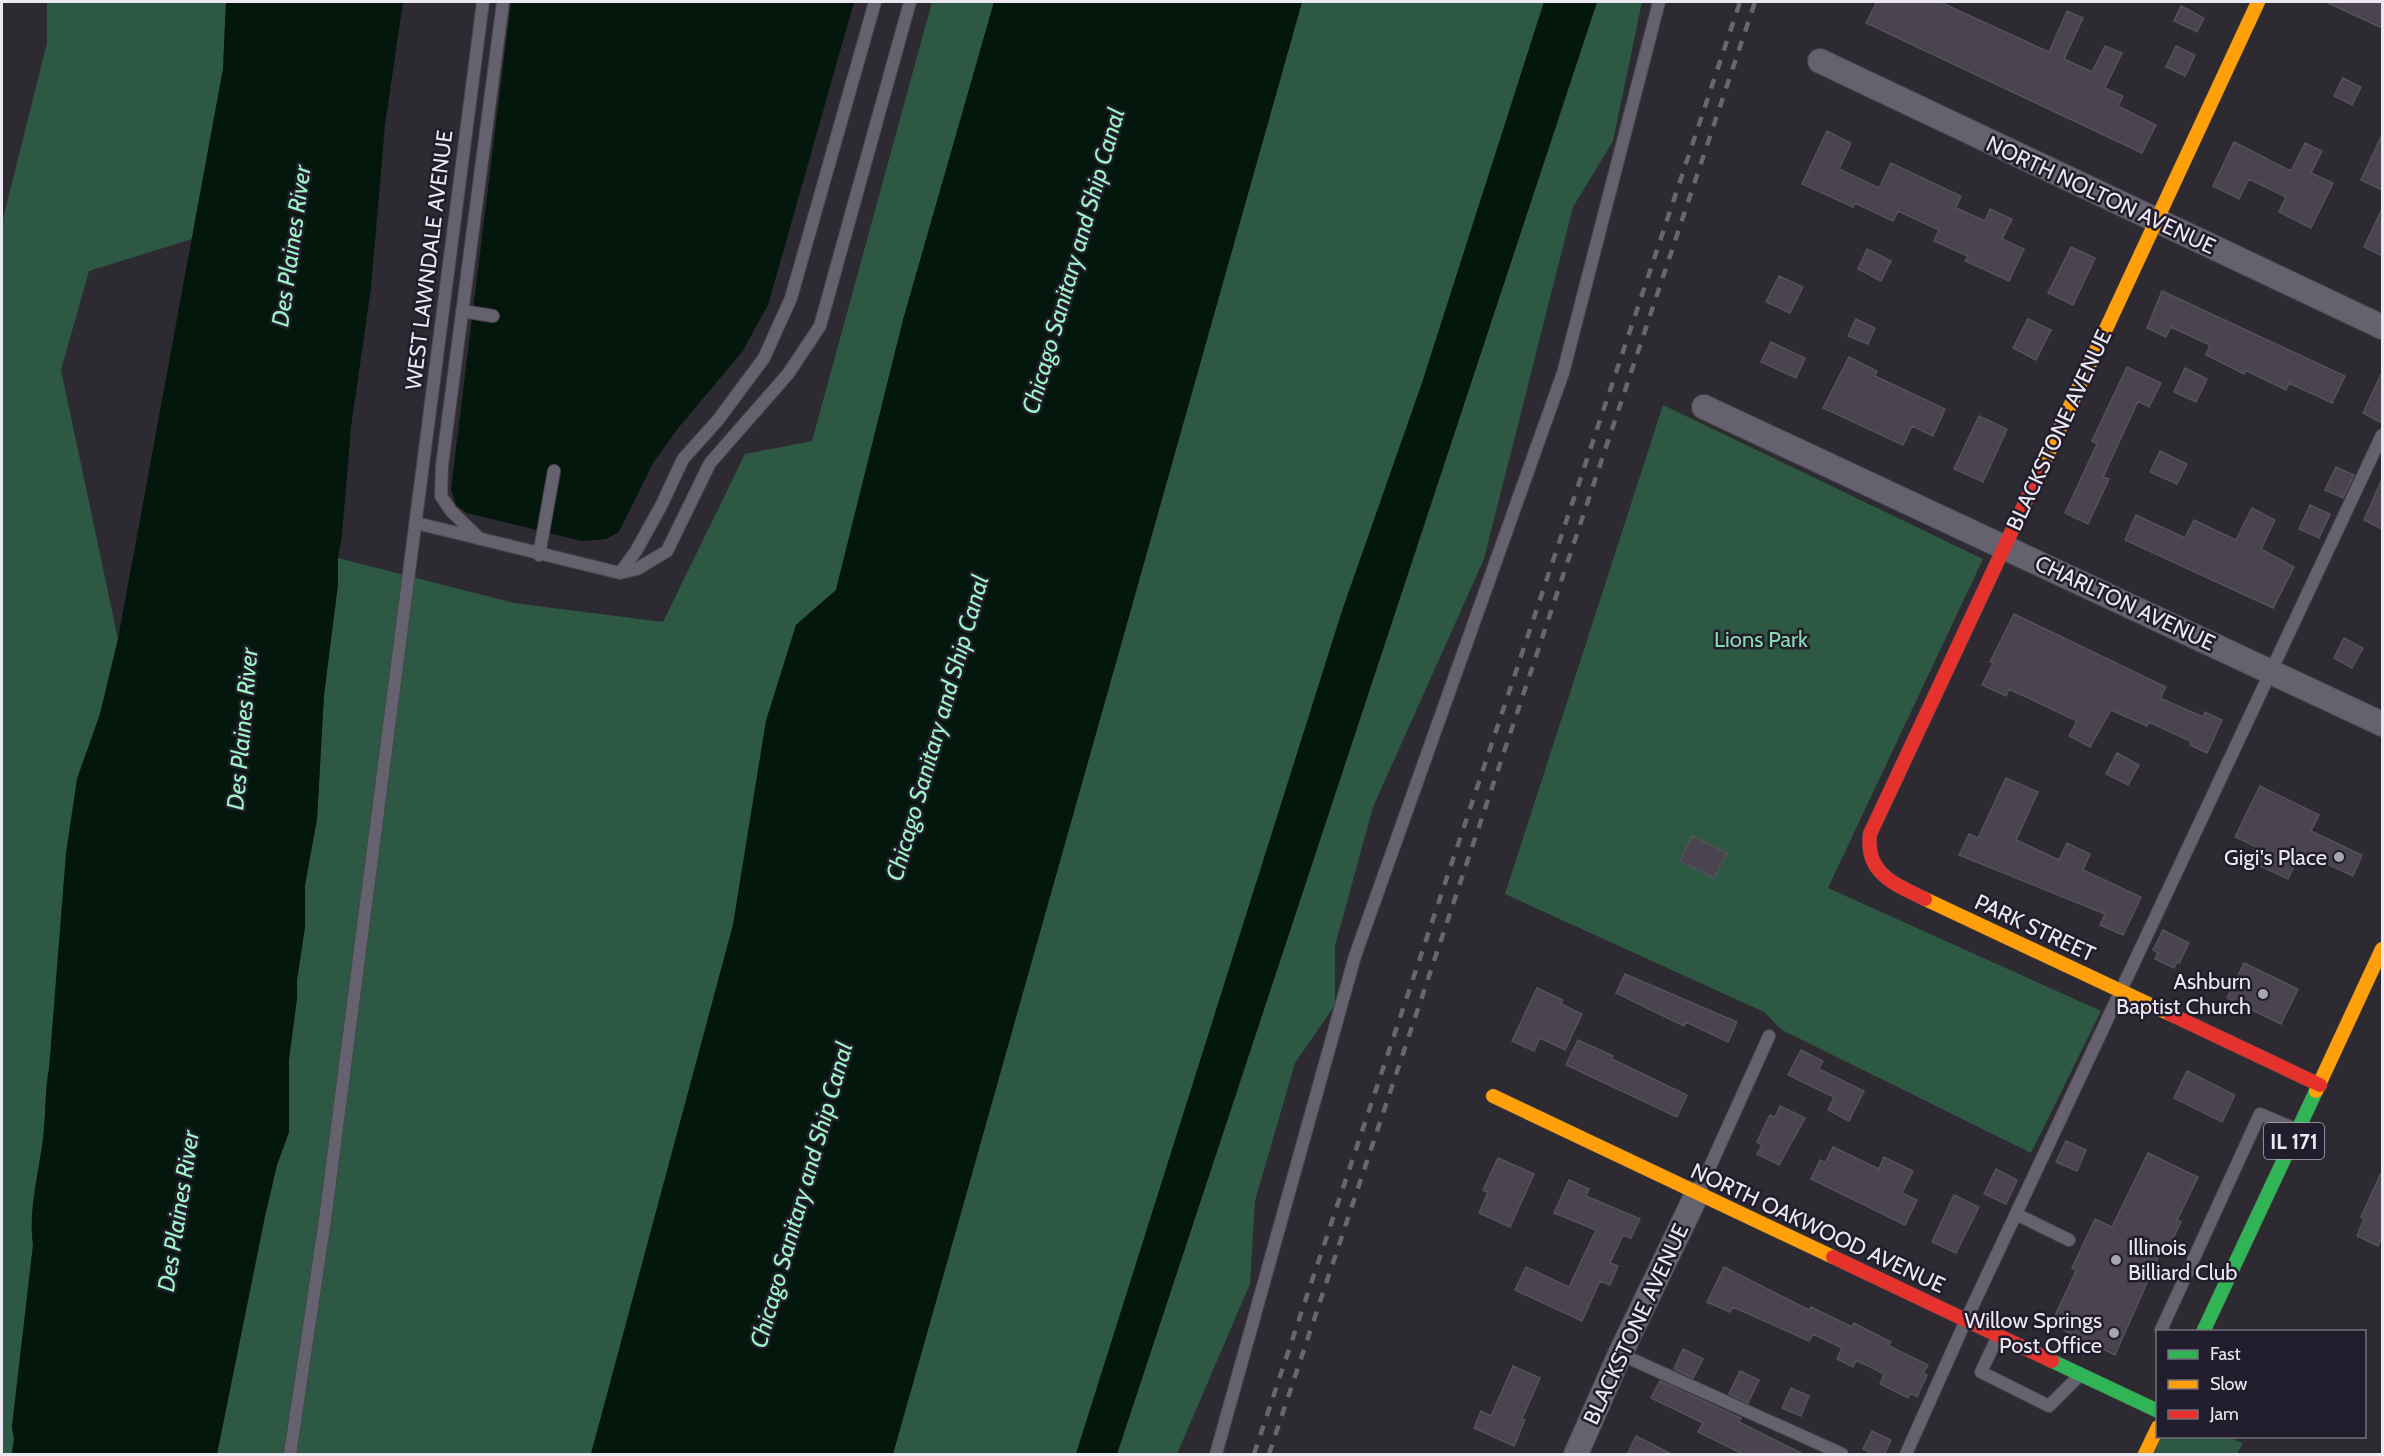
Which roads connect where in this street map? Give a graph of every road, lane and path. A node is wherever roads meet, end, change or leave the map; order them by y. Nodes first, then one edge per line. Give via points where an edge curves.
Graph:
1 (483, 2) edge
2 (503, 2) edge
3 (874, 2) edge
4 (910, 2) edge
5 (1659, 2) edge
6 (2258, 2) edge
7 (1820, 61) dead end
8 (2157, 222) junction
9 (462, 311) junction
10 (493, 316) dead end
11 (2382, 327) edge
12 (1704, 407) dead end
13 (2382, 435) edge
14 (554, 471) dead end
15 (416, 523) junction
16 (481, 540) junction
17 (2004, 547) junction
18 (539, 555) junction
19 (620, 573) junction
20 (2272, 670) junction
21 (2382, 724) edge
22 (1870, 859) joint
23 (2382, 949) edge
24 (2120, 991) junction
25 (1769, 1036) dead end
26 (2320, 1085) junction
27 (1493, 1096) dead end
28 (2299, 1130) junction
29 (1697, 1194) junction
30 (2016, 1214) junction
31 (2069, 1240) dead end
32 (1966, 1320) junction
33 (2161, 1330) edge
34 (2204, 1330) edge
35 (1998, 1335) junction
36 (1620, 1354) junction
37 (2081, 1374) junction
38 (2156, 1411) edge
39 (2156, 1429) edge
40 (290, 1455) edge
41 (1216, 1455) edge
42 (1576, 1455) edge
43 (1842, 1455) edge
44 (1906, 1455) edge
45 (2145, 1455) edge

1 - 15 lane, WEST LAWNDALE AVENUE
2 - 9 lane
3 - 19 lane via 791,298 764,358 718,420 682,459 656,515
4 - 19 lane via 820,326 788,374 710,463 667,551 637,569
5 - 41 lane via 1563,373 1354,956
6 - 8 street, BLACKSTONE AVENUE
7 - 8 street, NORTH NOLTON AVENUE
8 - 11 street, NORTH NOLTON AVENUE
8 - 17 street, BLACKSTONE AVENUE
9 - 10 lane
9 - 16 lane via 441,496
12 - 17 street, CHARLTON AVENUE
13 - 20 lane
14 - 18 lane
15 - 16 lane
15 - 40 lane, WEST LAWNDALE AVENUE via 325,1220
16 - 18 lane
17 - 20 street, CHARLTON AVENUE
17 - 22 street, BLACKSTONE AVENUE via 1870,830
18 - 19 lane
20 - 21 street, CHARLTON AVENUE
20 - 24 lane
22 - 24 street, PARK STREET via 1876,872 1886,880
23 - 26 street, IL 171
24 - 26 street, PARK STREET
24 - 30 lane
25 - 29 lane
26 - 28 street, IL 171
27 - 29 street, NORTH OAKWOOD AVENUE
28 - 33 lane via 2260,1114
28 - 34 street, IL 171
29 - 32 street, NORTH OAKWOOD AVENUE
29 - 36 street, BLACKSTONE AVENUE
30 - 31 lane
30 - 32 lane
32 - 35 street, NORTH OAKWOOD AVENUE
32 - 44 lane
35 - 37 street, NORTH OAKWOOD AVENUE
35 - 37 lane via 1981,1372 2049,1406
36 - 42 street, BLACKSTONE AVENUE
36 - 43 lane
37 - 38 street, NORTH OAKWOOD AVENUE
39 - 45 street

